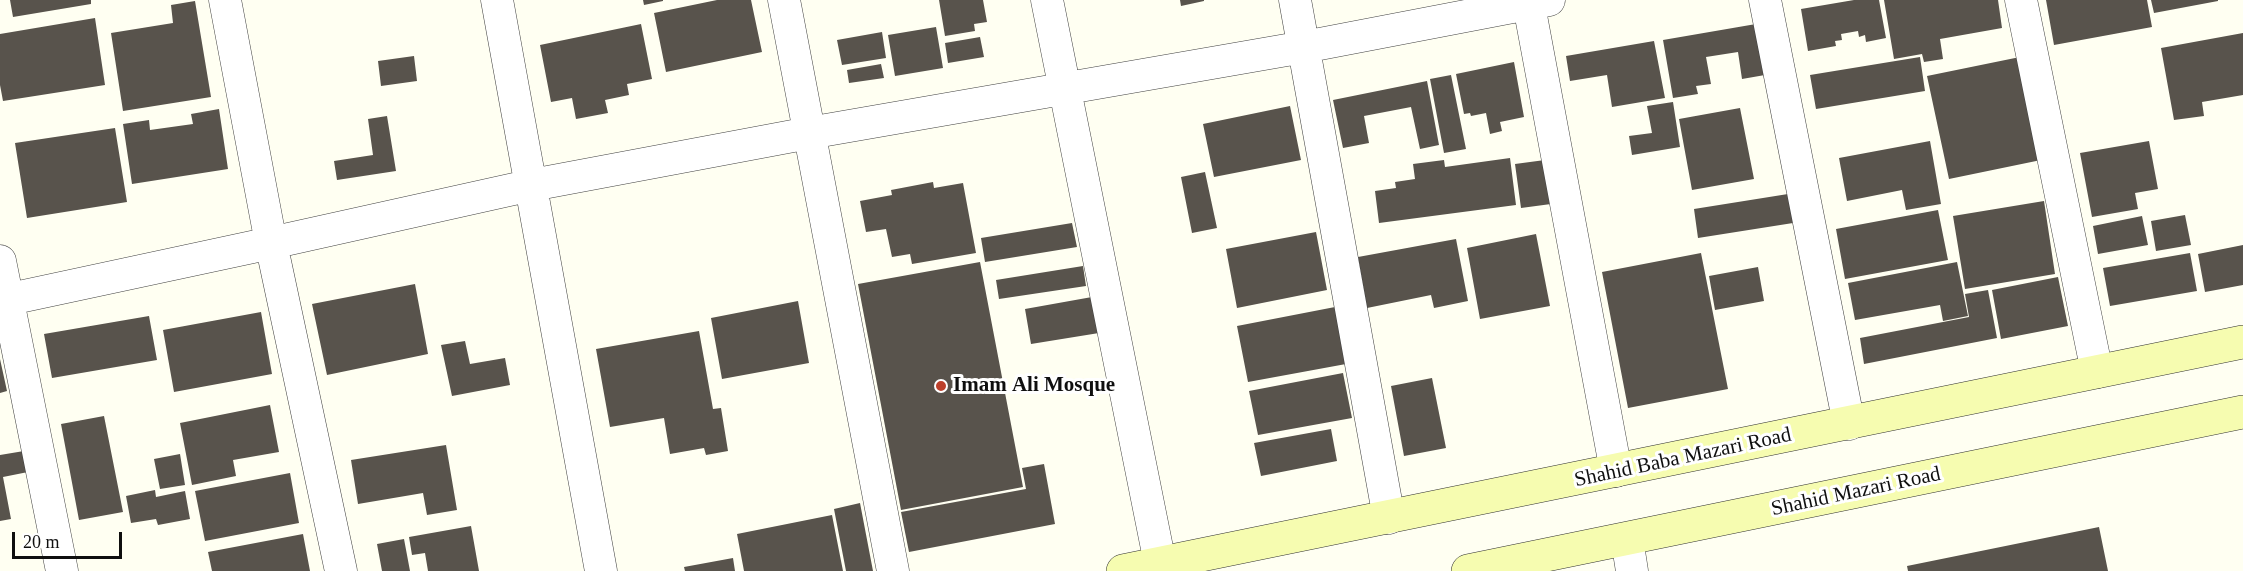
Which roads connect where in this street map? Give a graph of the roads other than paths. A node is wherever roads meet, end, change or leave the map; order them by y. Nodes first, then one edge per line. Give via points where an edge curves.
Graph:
1 (225, 0) edge
2 (497, 0) edge
3 (784, 0) edge
4 (1047, 0) edge
5 (1295, 0) edge
6 (1765, 0) edge
7 (2021, 0) edge
8 (1535, 1) edge
9 (1304, 47) junction
10 (1064, 89) junction
11 (809, 133) junction
12 (532, 185) junction
13 (271, 243) junction
14 (0, 261) edge
15 (4, 300) edge
16 (2243, 342) edge
17 (2097, 372) junction
18 (2243, 412) edge
19 (1849, 424) junction
20 (1616, 471) junction
21 (1389, 518) junction
22 (1627, 539) junction
23 (1160, 562) junction
24 (62, 571) edge
25 (341, 571) edge
26 (601, 571) edge
27 (892, 571) edge
28 (1123, 571) edge
29 (1468, 571) edge
30 (1632, 571) edge

1 - 13 street
2 - 12 street
3 - 11 street
4 - 10 street
5 - 9 street
6 - 19 street
7 - 17 street
8 - 9 street
8 - 20 street
9 - 10 street
9 - 21 street
10 - 11 street
10 - 23 street
11 - 12 street
11 - 27 street
12 - 13 street
12 - 26 street
13 - 15 street
13 - 25 street
14 - 15 street
15 - 24 street
16 - 17 main road, Shahid Baba Mazari Road
17 - 19 main road, Shahid Baba Mazari Road
18 - 22 main road, Shahid Mazari Road
19 - 20 main road, Shahid Baba Mazari Road
20 - 21 main road, Shahid Baba Mazari Road
21 - 23 main road, Shahid Baba Mazari Road
22 - 29 main road, Shahid Mazari Road
22 - 30 street
23 - 28 main road, Shahid Baba Mazari Road

